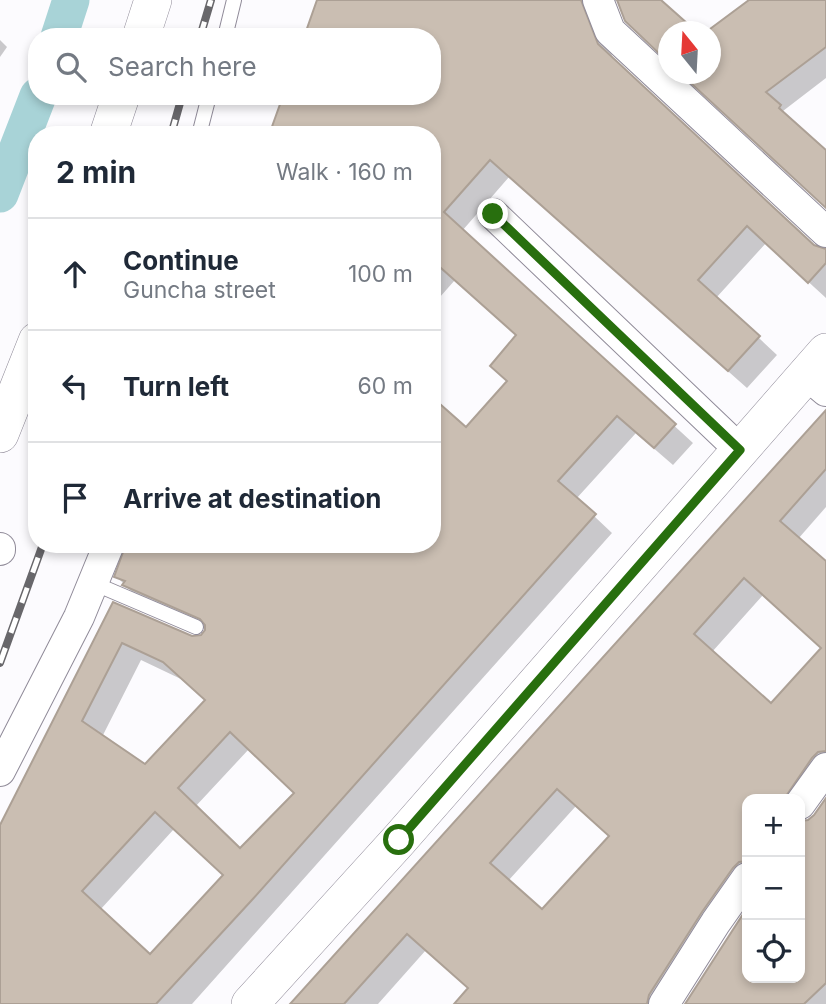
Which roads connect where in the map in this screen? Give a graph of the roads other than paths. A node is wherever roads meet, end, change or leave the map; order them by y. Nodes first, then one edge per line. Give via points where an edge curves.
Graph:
1 (153, 0) edge
2 (234, 0) edge
3 (598, 0) edge
4 (144, 28) edge
5 (227, 28) edge
6 (118, 105) edge
7 (207, 105) edge
8 (111, 126) edge
9 (201, 126) edge
10 (493, 214) dead end
11 (826, 232) edge
12 (28, 364) edge
13 (820, 373) edge
14 (0, 434) edge
15 (740, 450) junction
16 (105, 553) edge
17 (93, 583) junction
18 (196, 627) dead end
19 (826, 768) edge
20 (0, 771) edge
21 (805, 797) edge
22 (742, 885) edge
23 (250, 1004) edge
24 (664, 1004) edge

1 - 4 street
2 - 5 lane
3 - 11 street via 610,31
6 - 8 street
7 - 9 lane
10 - 15 street
12 - 14 street
13 - 15 street
15 - 23 street
16 - 17 street
17 - 18 lane
17 - 20 street
19 - 21 street
22 - 24 street

